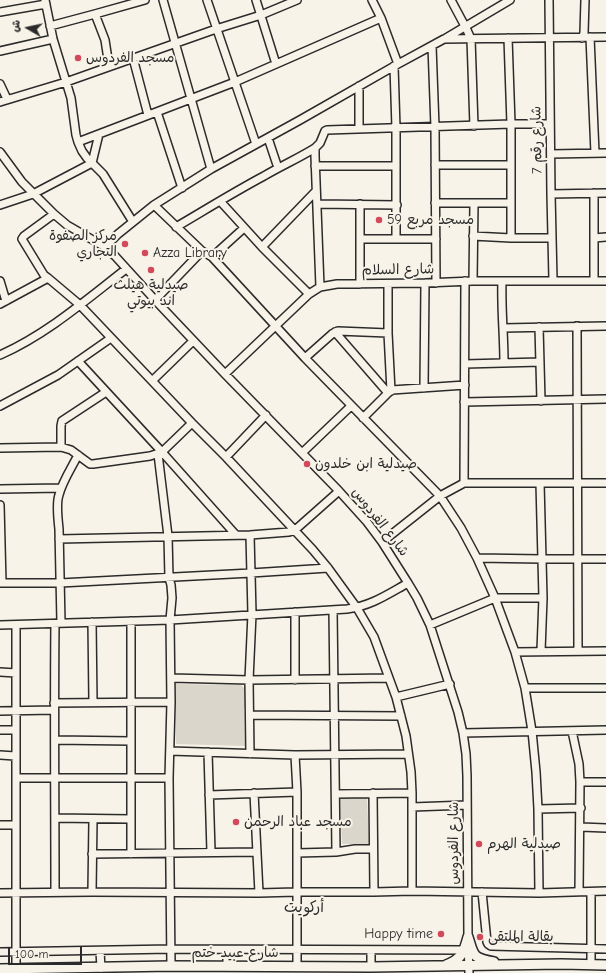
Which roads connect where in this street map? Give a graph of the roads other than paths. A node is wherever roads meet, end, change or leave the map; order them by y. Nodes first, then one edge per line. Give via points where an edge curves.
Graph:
1 (145, 0) edge
2 (163, 0) edge
3 (207, 0) edge
4 (256, 0) edge
5 (297, 0) edge
6 (372, 0) edge
7 (451, 0) edge
8 (549, 0) edge
9 (585, 0) edge
10 (506, 1) edge
11 (45, 2) edge
12 (0, 12) edge
13 (95, 14) junction
14 (261, 15) junction
15 (381, 18) junction
16 (50, 26) junction
17 (466, 27) junction
18 (216, 29) junction
19 (590, 37) junction
20 (606, 37) edge
21 (471, 38) junction
22 (508, 38) junction
23 (549, 38) junction
24 (582, 38) junction
25 (53, 39) junction
26 (444, 39) junction
27 (176, 43) junction
28 (432, 46) junction
29 (0, 51) edge
30 (133, 58) junction
31 (276, 64) junction
32 (396, 65) junction
33 (109, 66) junction
34 (66, 82) junction
35 (234, 82) junction
36 (0, 84) edge
37 (359, 86) junction
38 (191, 98) junction
39 (4, 100) edge
40 (157, 112) junction
41 (148, 115) junction
42 (511, 124) junction
43 (550, 124) junction
44 (474, 126) junction
45 (435, 127) junction
46 (360, 128) junction
47 (396, 128) junction
48 (99, 134) junction
49 (268, 138) junction
50 (78, 142) junction
51 (256, 144) junction
52 (315, 148) junction
53 (0, 152) edge
54 (596, 153) junction
55 (606, 153) edge
56 (551, 154) junction
57 (92, 163) junction
58 (435, 164) junction
59 (510, 165) junction
60 (315, 166) junction
61 (396, 166) junction
62 (278, 168) junction
63 (211, 170) junction
64 (182, 188) junction
65 (316, 191) junction
66 (594, 193) junction
67 (606, 193) edge
68 (33, 194) junction
69 (551, 194) junction
70 (220, 201) junction
71 (436, 203) junction
72 (474, 203) junction
73 (511, 203) junction
74 (317, 204) junction
75 (360, 204) junction
76 (397, 204) junction
77 (0, 205) edge
78 (154, 205) junction
79 (54, 214) junction
80 (132, 222) junction
81 (176, 227) junction
82 (244, 228) junction
83 (473, 236) junction
84 (606, 237) edge
85 (511, 238) junction
86 (552, 238) junction
87 (594, 238) junction
88 (360, 239) junction
89 (396, 239) junction
90 (436, 239) junction
91 (105, 247) junction
92 (262, 247) junction
93 (202, 251) junction
94 (212, 257) junction
95 (126, 269) junction
96 (48, 278) junction
97 (553, 280) junction
98 (594, 280) junction
99 (606, 280) edge
100 (0, 281) edge
101 (465, 281) junction
102 (473, 281) junction
103 (502, 281) junction
104 (425, 283) junction
105 (436, 283) junction
106 (360, 284) junction
107 (388, 284) junction
108 (320, 287) junction
109 (308, 294) junction
110 (155, 300) junction
111 (3, 303) edge
112 (80, 305) junction
113 (275, 326) junction
114 (577, 326) junction
115 (606, 326) edge
116 (539, 327) junction
117 (503, 328) junction
118 (335, 332) junction
119 (388, 333) junction
120 (111, 338) junction
121 (193, 341) junction
122 (0, 355) edge
123 (305, 358) junction
124 (78, 361) junction
125 (540, 362) junction
126 (504, 363) junction
127 (464, 364) junction
128 (225, 374) junction
129 (152, 381) junction
130 (464, 385) junction
131 (424, 388) junction
132 (106, 392) junction
133 (390, 392) junction
134 (606, 399) edge
135 (577, 400) junction
136 (541, 401) junction
137 (464, 402) junction
138 (0, 406) edge
139 (351, 406) junction
140 (266, 415) junction
141 (363, 418) junction
142 (192, 423) junction
143 (61, 447) junction
144 (0, 448) edge
145 (302, 452) junction
146 (160, 453) junction
147 (78, 455) junction
148 (226, 456) junction
149 (464, 483) junction
150 (540, 483) junction
151 (577, 483) junction
152 (606, 483) edge
153 (0, 488) edge
154 (61, 488) junction
155 (339, 491) junction
156 (440, 496) junction
157 (0, 506) edge
158 (295, 530) junction
159 (236, 535) junction
160 (250, 535) junction
161 (168, 536) junction
162 (59, 539) junction
163 (382, 542) junction
164 (477, 558) junction
165 (542, 559) junction
166 (578, 559) junction
167 (606, 559) edge
168 (328, 568) junction
169 (251, 573) junction
170 (169, 578) junction
171 (1, 583) edge
172 (60, 583) junction
173 (408, 583) junction
174 (495, 598) junction
175 (543, 598) junction
176 (357, 608) junction
177 (333, 610) junction
178 (295, 612) junction
179 (252, 614) junction
180 (170, 620) junction
181 (131, 621) junction
182 (92, 622) junction
183 (58, 624) junction
184 (0, 625) edge
185 (16, 625) junction
186 (430, 625) junction
187 (541, 651) junction
188 (578, 651) junction
189 (606, 651) edge
190 (515, 652) junction
191 (0, 672) edge
192 (16, 673) junction
193 (171, 678) junction
194 (389, 678) junction
195 (334, 679) junction
196 (249, 680) junction
197 (295, 680) junction
198 (450, 684) junction
199 (525, 688) junction
200 (606, 688) edge
201 (396, 697) junction
202 (93, 702) junction
203 (131, 702) junction
204 (171, 702) junction
205 (54, 706) junction
206 (0, 711) edge
207 (16, 711) junction
208 (250, 715) junction
209 (334, 715) junction
210 (401, 716) junction
211 (0, 730) edge
212 (16, 730) junction
213 (572, 730) junction
214 (606, 730) edge
215 (532, 731) junction
216 (463, 733) junction
217 (55, 740) junction
218 (131, 741) junction
219 (170, 751) junction
220 (208, 752) junction
221 (250, 754) junction
222 (408, 754) junction
223 (0, 755) edge
224 (296, 755) junction
225 (335, 755) junction
226 (16, 756) junction
227 (16, 778) junction
228 (56, 778) junction
229 (131, 778) junction
230 (169, 778) junction
231 (580, 782) junction
232 (606, 782) edge
233 (297, 792) junction
234 (254, 793) junction
235 (373, 793) junction
236 (412, 793) junction
237 (336, 794) junction
238 (209, 795) junction
239 (467, 805) junction
240 (412, 807) junction
241 (581, 808) junction
242 (538, 809) junction
243 (55, 818) junction
244 (93, 819) junction
245 (130, 819) junction
246 (0, 825) edge
247 (16, 825) junction
248 (581, 827) junction
249 (606, 828) edge
250 (373, 849) junction
251 (210, 852) junction
252 (257, 852) junction
253 (336, 852) junction
254 (170, 853) junction
255 (297, 853) junction
256 (92, 854) junction
257 (131, 854) junction
258 (412, 891) junction
259 (468, 891) junction
260 (606, 891) edge
261 (55, 892) junction
262 (92, 892) junction
263 (296, 892) junction
264 (374, 892) junction
265 (482, 892) junction
266 (580, 892) junction
267 (591, 892) junction
268 (0, 893) edge
269 (15, 893) junction
270 (170, 893) junction
271 (259, 893) junction
272 (539, 893) junction
273 (468, 936) junction
274 (171, 949) junction
275 (297, 949) junction
276 (591, 949) junction
277 (606, 949) edge
278 (227, 950) junction
279 (371, 950) junction
280 (464, 950) junction
281 (100, 951) junction
282 (0, 952) edge
283 (16, 952) junction
284 (511, 965) junction
285 (591, 965) junction
286 (606, 965) edge
287 (171, 966) junction
288 (227, 966) junction
289 (297, 967) junction
290 (371, 967) junction
291 (441, 967) junction
292 (0, 968) edge
293 (16, 968) junction
294 (101, 968) junction
295 (469, 969) edge
296 (397, 970) edge

1 - 13 street
2 - 27 street
3 - 18 street
4 - 14 street
5 - 14 street
6 - 15 street
7 - 17 street
8 - 23 street, شارع رقم 7
9 - 24 street
10 - 17 street
11 - 12 street
11 - 16 street
13 - 16 street
13 - 33 street via 105,40
14 - 18 street
14 - 31 street
15 - 31 street
15 - 32 street
16 - 25 street
17 - 21 street
17 - 26 street
18 - 27 street
18 - 35 street
19 - 20 street
19 - 24 street
19 - 54 street
21 - 22 street
21 - 26 street
21 - 44 street
22 - 23 street
22 - 42 street
23 - 24 street
23 - 43 street, شارع رقم 7
25 - 29 street
25 - 34 street
26 - 28 street
27 - 30 street
27 - 38 street
28 - 32 street
28 - 45 street
30 - 33 street
30 - 41 street
31 - 35 street
32 - 37 street
32 - 47 street
33 - 34 street
34 - 39 street
34 - 50 street
35 - 38 street
35 - 51 street
36 - 39 street
37 - 46 street
37 - 49 street
38 - 40 street
38 - 63 street
40 - 41 street
40 - 64 street
41 - 48 street
42 - 43 street
42 - 44 street
42 - 59 street
43 - 56 street, شارع رقم 7
44 - 45 street
45 - 47 street
45 - 58 street
46 - 47 street
46 - 52 street via 326,130
47 - 61 street
48 - 50 street
48 - 57 street
49 - 51 street
49 - 62 street
50 - 57 street
51 - 63 street
52 - 60 street
52 - 62 street
53 - 68 street, شارع الفردوس
54 - 55 street
54 - 56 street
56 - 69 street, شارع رقم 7
57 - 68 street
57 - 80 street via 103,174
58 - 59 street
58 - 71 street
59 - 73 street
60 - 61 street
60 - 65 street
61 - 76 street
62 - 70 street
63 - 64 street
64 - 78 street
65 - 74 street
65 - 92 street
66 - 67 street
66 - 69 street
66 - 87 street
68 - 77 street
68 - 79 street, شارع الفردوس
69 - 86 street, شارع رقم 7
70 - 81 street
70 - 82 street
71 - 72 street
71 - 90 street
72 - 73 street
72 - 83 street
73 - 85 street
74 - 75 street
74 - 108 street
75 - 76 street
75 - 88 street
76 - 89 street
78 - 80 street
78 - 81 street
79 - 91 street, شارع الفردوس via 67,225
79 - 96 street via 22,239
80 - 91 street
81 - 93 street
82 - 92 street
82 - 94 street
83 - 85 street
83 - 102 street
84 - 87 street
85 - 86 street
86 - 97 street, شارع رقم 7
87 - 98 street
88 - 89 street
88 - 106 street
89 - 90 street
90 - 105 street
91 - 95 street, شارع الفردوس
92 - 109 street
93 - 94 street
93 - 110 street
94 - 113 street
95 - 110 street, شارع الفردوس
95 - 112 street
96 - 111 street
96 - 112 street
97 - 98 street, شارع السلام
97 - 103 street, شارع السلام
98 - 99 street, شارع السلام
100 - 111 street
101 - 102 street, شارع السلام
101 - 105 street, شارع السلام
101 - 127 street
102 - 103 street, شارع السلام
103 - 117 street
104 - 105 street, شارع السلام
104 - 107 street, شارع السلام
104 - 131 street
106 - 107 street, شارع السلام
106 - 108 street, شارع السلام
107 - 119 street
108 - 109 street, شارع السلام
109 - 113 street, شارع السلام
110 - 121 street, شارع الفردوس
112 - 120 street
112 - 122 street via 44,330
113 - 123 street
113 - 128 street, شارع السلام
114 - 115 street
114 - 116 street
114 - 135 street
116 - 117 street
116 - 125 street
117 - 126 street
118 - 119 street
118 - 123 street
118 - 133 street
119 - 133 street
120 - 124 street
120 - 129 street
121 - 128 street, شارع الفردوس
121 - 129 street
123 - 139 street
124 - 132 street
124 - 138 street via 58,375
125 - 126 street
125 - 136 street
126 - 127 street
127 - 130 street
128 - 140 street, شارع الفردوس
129 - 142 street
130 - 131 street
130 - 137 street
131 - 133 street
132 - 143 street via 62,421
132 - 146 street
133 - 141 street
134 - 135 street
135 - 136 street
135 - 151 street
136 - 137 street
137 - 149 street
139 - 141 street
139 - 145 street
140 - 145 street, شارع الفردوس
140 - 148 street
141 - 156 street
142 - 146 street
142 - 148 street
143 - 144 street
143 - 147 street
145 - 155 street, شارع الفردوس
146 - 147 street via 97,465 90,464
146 - 159 street
146 - 161 street
147 - 154 street
148 - 158 street
149 - 150 street
149 - 156 street
150 - 151 street
150 - 165 street
151 - 152 street
151 - 166 street
153 - 154 street
154 - 162 street via 58,496
155 - 158 street
155 - 163 street, شارع الفردوس
156 - 163 street
156 - 164 street
157 - 171 street
158 - 160 street
158 - 168 street
159 - 160 street
159 - 161 street
160 - 169 street
161 - 162 street
161 - 170 street
162 - 172 street
163 - 173 street, شارع الفردوس
164 - 165 street
164 - 174 street
165 - 166 street
165 - 175 street
166 - 167 street
166 - 188 street
168 - 169 street
168 - 176 street
169 - 170 street
169 - 179 street
170 - 172 street
170 - 180 street via 172,585
171 - 172 street
172 - 183 street
173 - 176 street via 370,604
173 - 186 street, شارع الفردوس
174 - 175 street
174 - 186 street
174 - 190 street
175 - 187 street
176 - 177 street
176 - 194 street via 374,638
177 - 178 street
177 - 195 street
178 - 179 street
178 - 197 street
179 - 180 street
179 - 196 street
180 - 181 street
180 - 193 street
181 - 182 street
181 - 203 street
182 - 183 street
182 - 202 street
183 - 185 street
183 - 205 street
184 - 185 street
185 - 192 street
186 - 198 street, شارع الفردوس
187 - 188 street
187 - 190 street
188 - 189 street
190 - 199 street
191 - 192 street
192 - 207 street
193 - 196 street
193 - 204 street
194 - 195 street
194 - 201 street
195 - 197 street
195 - 209 street
196 - 197 street
196 - 208 street
198 - 201 street
198 - 216 street, شارع الفردوس
199 - 200 street
199 - 215 street
201 - 210 street
202 - 203 street
202 - 205 street
203 - 204 street
203 - 218 street
204 - 219 street
205 - 207 street
205 - 217 street
206 - 207 street
207 - 212 street
208 - 209 street
208 - 221 street
209 - 210 street
209 - 225 street
210 - 222 street
211 - 212 street
212 - 226 street
213 - 214 street
213 - 215 street
213 - 231 street
215 - 216 street
215 - 242 street
216 - 239 street, شارع الفردوس
217 - 218 street
217 - 228 street
218 - 229 street
219 - 220 street
219 - 230 street
220 - 221 street
220 - 238 street
221 - 224 street
222 - 225 street
222 - 236 street
223 - 226 street
224 - 225 street
224 - 233 street
225 - 237 street
226 - 227 street
227 - 228 street
227 - 247 street
228 - 229 street
228 - 243 street
229 - 230 street
229 - 245 street
230 - 254 street
231 - 232 street
231 - 241 street
233 - 234 street
233 - 255 street
234 - 238 street
234 - 252 street
235 - 236 street
235 - 237 street
235 - 250 street
236 - 240 street
237 - 253 street
238 - 251 street
239 - 240 street
239 - 259 street, شارع الفردوس
240 - 258 street
241 - 242 street
241 - 248 street
242 - 272 street
243 - 244 street
243 - 261 street
244 - 245 street
244 - 256 street
245 - 257 street
246 - 247 street
247 - 269 street
248 - 249 street
248 - 266 street
250 - 253 street
250 - 264 street
251 - 252 street
251 - 254 street
252 - 271 street
253 - 255 street
254 - 257 street
254 - 270 street
255 - 263 street
256 - 257 street
256 - 262 street
258 - 259 street
258 - 264 street
259 - 265 street
259 - 273 street, شارع الفردوس
260 - 267 street
261 - 262 street
261 - 269 street
262 - 270 street
263 - 264 street
263 - 271 street
263 - 275 street
265 - 272 street
265 - 276 street via 487,942 491,946
266 - 267 street
266 - 272 street
267 - 276 street
268 - 269 street
269 - 283 street
270 - 271 street
270 - 274 street
273 - 280 main road
273 - 284 main road via 475,956 490,962
273 - 295 street, شارع الفردوس
274 - 278 street
274 - 281 street
274 - 287 street
275 - 278 street
275 - 279 street
275 - 289 street
276 - 277 street
276 - 285 street
278 - 288 street
279 - 280 street
279 - 290 street
280 - 291 main road via 455,960
281 - 283 street
281 - 294 street
282 - 283 street
283 - 293 street
284 - 285 main road
284 - 295 main road, شارع عبيد ختم
285 - 286 main road
287 - 288 main road, شارع عبيد ختم
287 - 294 main road, شارع عبيد ختم
288 - 289 main road, شارع عبيد ختم
289 - 290 main road, شارع عبيد ختم
290 - 296 main road, شارع عبيد ختم
291 - 295 main road, شارع عبيد ختم
291 - 296 main road, شارع عبيد ختم
292 - 293 main road, شارع عبيد ختم
293 - 294 main road, شارع عبيد ختم

